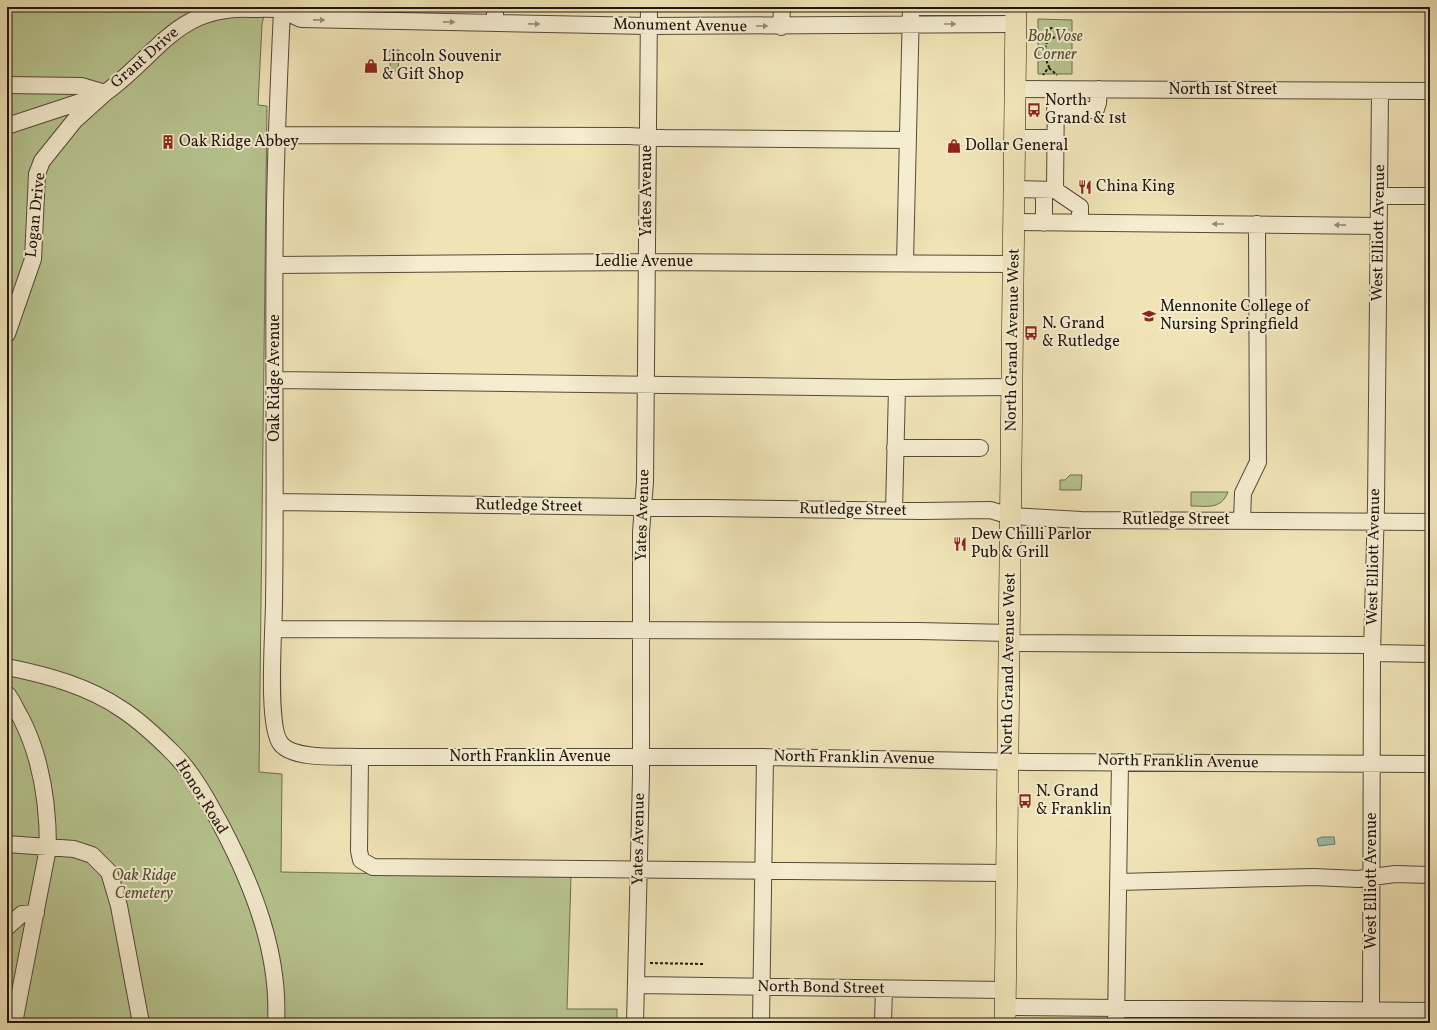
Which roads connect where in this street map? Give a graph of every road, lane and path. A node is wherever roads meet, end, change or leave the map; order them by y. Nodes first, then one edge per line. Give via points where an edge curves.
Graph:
1 (649, 7) edge
2 (782, 7) edge
3 (904, 7) edge
4 (911, 7) edge
5 (919, 7) edge
6 (285, 9) edge
7 (209, 10) edge
8 (495, 15) edge
9 (1016, 16) edge
10 (907, 24) junction
11 (649, 26) junction
12 (782, 26) junction
13 (1037, 35) dead end
14 (1047, 37) junction
15 (1049, 67) junction
16 (1043, 75) dead end
17 (1056, 82) junction
18 (7, 85) edge
19 (1015, 89) junction
20 (1099, 89) junction
21 (1380, 91) junction
22 (1430, 92) edge
23 (105, 93) junction
24 (1055, 110) junction
25 (7, 126) edge
26 (278, 135) junction
27 (647, 137) junction
28 (1015, 138) junction
29 (1055, 138) junction
30 (908, 140) junction
31 (1014, 189) junction
32 (1049, 190) junction
33 (1379, 196) junction
34 (1430, 196) edge
35 (1014, 222) junction
36 (1044, 222) junction
37 (1080, 223) junction
38 (1257, 224) junction
39 (1379, 226) junction
40 (647, 262) junction
41 (905, 263) junction
42 (1013, 264) junction
43 (275, 265) junction
44 (7, 334) edge
45 (276, 380) junction
46 (644, 384) junction
47 (1012, 387) junction
48 (897, 388) junction
49 (895, 448) junction
50 (980, 448) dead end
51 (276, 502) junction
52 (643, 507) junction
53 (894, 511) junction
54 (1011, 516) junction
55 (1242, 520) junction
56 (1376, 521) junction
57 (1430, 522) edge
58 (274, 629) junction
59 (640, 631) junction
60 (1010, 638) junction
61 (1372, 649) junction
62 (1430, 654) edge
63 (7, 667) edge
64 (7, 694) edge
65 (280, 744) joint
66 (360, 757) junction
67 (640, 757) junction
68 (764, 757) junction
69 (1008, 761) junction
70 (1120, 762) junction
71 (1373, 764) junction
72 (1430, 764) edge
73 (7, 844) edge
74 (48, 848) junction
75 (638, 869) junction
76 (763, 870) junction
77 (1007, 872) junction
78 (1430, 875) edge
79 (1372, 877) junction
80 (1118, 882) junction
81 (36, 913) junction
82 (7, 928) edge
83 (650, 964) dead end
84 (703, 964) dead end
85 (636, 985) junction
86 (762, 987) junction
87 (884, 989) junction
88 (1005, 1007) edge
89 (1430, 1011) edge
90 (1116, 1016) edge
91 (1371, 1017) edge
92 (12, 1019) edge
93 (141, 1023) edge
94 (276, 1023) edge
95 (635, 1023) edge
96 (761, 1023) edge
97 (883, 1023) edge

1 - 11 street, Yates Avenue
2 - 12 street
3 - 10 street
4 - 10 street
5 - 9 street
6 - 7 street, Grant Drive
6 -> 8 street, Monument Avenue via 301,19
6 - 26 street, Oak Ridge Avenue
7 - 23 street, Grant Drive via 178,28 123,80
8 -> 11 street, Monument Avenue
10 -> 9 street, Monument Avenue
9 - 19 main road, North Grand Avenue West
10 - 12 street, Monument Avenue
10 - 30 street
11 -> 12 street, Monument Avenue
11 - 27 street, Yates Avenue
13 - 14 path
14 - 14 path via 1049,29 1057,31 1056,36
14 - 15 path via 1045,59
15 - 16 path
15 - 17 path
17 - 19 street, North 1st Street
17 - 20 street, North 1st Street
17 - 24 street
18 - 23 street, Grant Drive via 81,86
19 - 28 main road, North Grand Avenue West
20 - 21 street, North 1st Street
20 - 24 street via 1096,109
21 - 22 street, North 1st Street
21 - 33 street, West Elliott Avenue
23 - 25 street via 76,105
23 - 44 street, Logan Drive via 75,120 42,161 37,174 33,259
24 - 29 street
26 - 27 street
26 - 43 street, Oak Ridge Avenue
27 - 30 street
27 - 40 street, Yates Avenue
28 - 29 street
28 - 31 main road, North Grand Avenue West
29 - 32 street
30 - 41 street
31 - 32 street
31 - 35 main road, North Grand Avenue West
32 - 36 street
32 - 37 street via 1080,207
33 - 34 street
33 - 39 street, West Elliott Avenue
35 - 36 street
35 - 42 main road, North Grand Avenue West
36 - 37 street
38 -> 37 street
39 -> 38 street
38 - 55 street via 1258,462 1243,493
39 - 56 street, West Elliott Avenue
40 - 41 street, Ledlie Avenue
40 - 43 street, Ledlie Avenue
40 - 46 street, Yates Avenue
41 - 42 street, Ledlie Avenue
42 - 47 main road, North Grand Avenue West
43 - 45 street, Oak Ridge Avenue
45 - 46 street
45 - 51 street, Oak Ridge Avenue
46 - 48 street
46 - 52 street, Yates Avenue
47 - 48 street
47 - 54 main road, North Grand Avenue West
48 - 49 street
49 - 50 street
49 - 53 street
51 - 52 street, Rutledge Street
51 - 58 street, Oak Ridge Avenue
52 - 53 street, Rutledge Street
52 - 59 street, Yates Avenue
53 - 54 street, Rutledge Street via 990,510
54 - 55 street, Rutledge Street via 1081,520
54 - 60 main road, North Grand Avenue West
55 - 56 street, Rutledge Street
56 - 57 street, Rutledge Street
56 - 61 street, West Elliott Avenue
58 - 59 street
58 - 65 street, Oak Ridge Avenue via 274,732
59 - 60 street
59 - 67 street, Yates Avenue
60 - 61 street
60 - 69 main road, North Grand Avenue West
61 - 62 street
61 - 71 street, West Elliott Avenue
63 - 94 street, Honor Road via 41,674 100,696 122,710 174,754 193,778 230,842 254,896 273,967
64 - 74 street via 25,725 41,770 48,820
65 - 66 street, North Franklin Avenue via 287,750 304,755
66 - 67 street, North Franklin Avenue
66 - 75 street via 359,851 361,860 372,867
67 - 68 street, North Franklin Avenue
67 - 75 street, Yates Avenue
68 - 69 street, North Franklin Avenue
68 - 76 street
69 - 70 street, North Franklin Avenue
69 - 77 main road, North Grand Avenue West
70 - 71 street, North Franklin Avenue
70 - 80 street
71 - 72 street, North Franklin Avenue
71 - 79 street, West Elliott Avenue
73 - 74 street
74 - 81 street
74 - 93 street via 74,849 92,856 109,872 119,906
75 - 76 street
75 - 85 street, Yates Avenue
76 - 77 street
76 - 86 street
77 - 88 main road, North Grand Avenue West
78 - 79 street via 1395,874
79 - 80 street
79 - 91 street, West Elliott Avenue
80 - 90 street
81 - 82 street via 22,914
81 - 92 street
83 - 84 path
85 - 86 street, North Bond Street
85 - 95 street, Yates Avenue
86 - 87 street, North Bond Street
86 - 96 street
87 - 88 street, North Bond Street
87 - 97 street
88 - 90 street, North Bond Street
89 - 91 street, North Bond Street
90 - 91 street, North Bond Street

